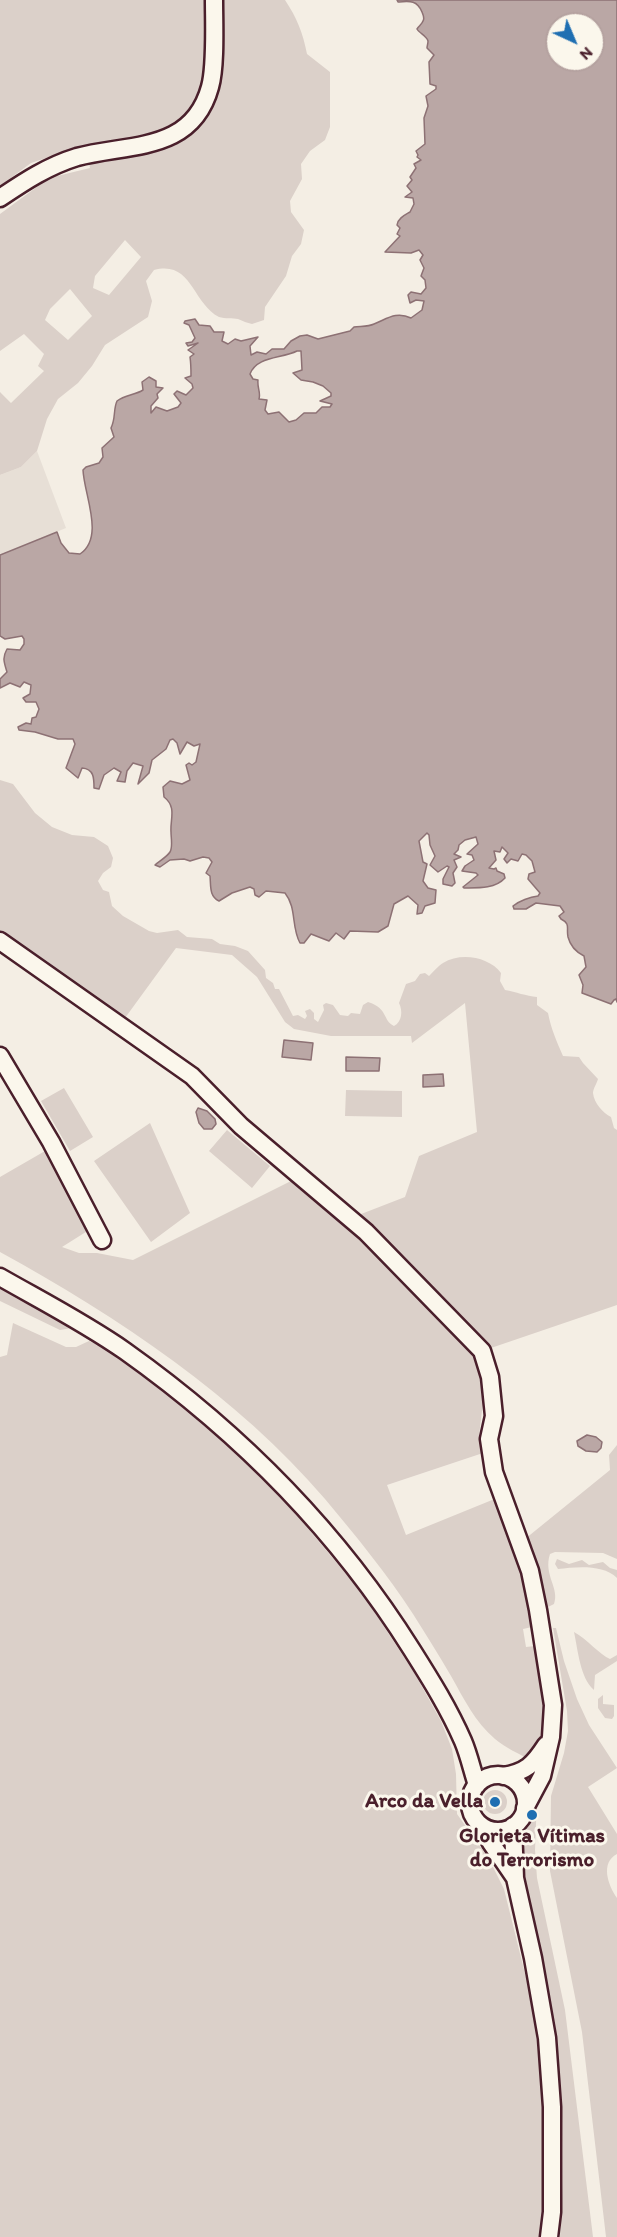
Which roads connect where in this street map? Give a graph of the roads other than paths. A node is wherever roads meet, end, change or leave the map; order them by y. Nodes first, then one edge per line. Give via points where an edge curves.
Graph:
1 (214, 0) edge
2 (0, 198) edge
3 (0, 941) edge
4 (0, 1056) edge
5 (102, 1240) dead end
6 (0, 1277) edge
7 (551, 1737) junction
8 (490, 1779) junction
9 (525, 1808) junction
10 (482, 1826) junction
11 (513, 1826) junction
12 (515, 1878) junction
13 (549, 2237) edge

1 - 2 street via 211,86 191,122 172,137 152,144 78,157 40,171
3 - 7 street via 192,1076 241,1126 366,1232 482,1351 490,1377 494,1416 489,1439 494,1472 530,1571 538,1610 553,1705
4 - 5 street
6 - 8 street via 125,1352 210,1417 285,1487 388,1611 436,1688 463,1742
7 - 8 street via 534,1763
7 - 9 street via 542,1776
8 - 9 street via 511,1778 522,1791
8 - 10 street via 470,1802 475,1820
9 - 11 street
10 - 11 street via 498,1831
10 - 12 street
11 - 12 street
12 - 13 street via 547,2038 552,2107

